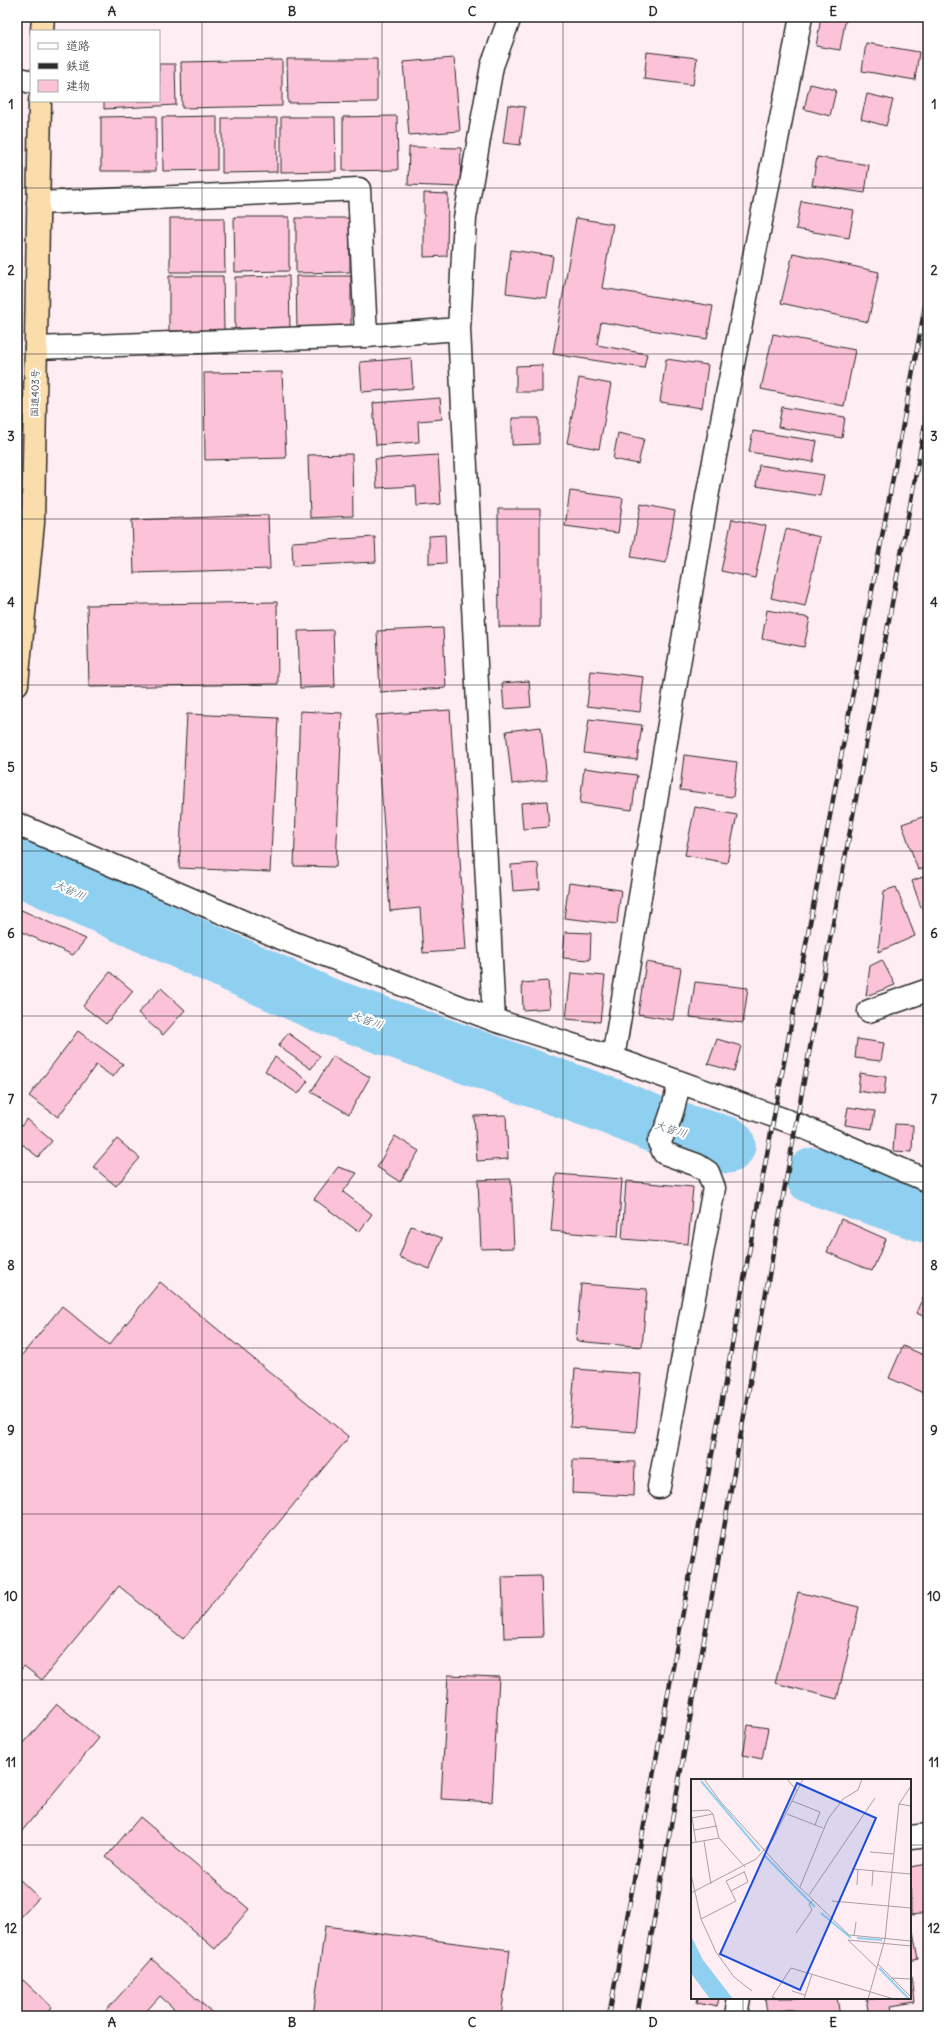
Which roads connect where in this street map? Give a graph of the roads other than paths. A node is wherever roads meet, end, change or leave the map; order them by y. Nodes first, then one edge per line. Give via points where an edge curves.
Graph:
1 (43, 17) edge
2 (510, 17) edge
3 (801, 17) edge
4 (42, 30) edge
5 (17, 78) edge
6 (30, 82) edge
7 (40, 102) edge
8 (38, 203) junction
9 (459, 329) junction
10 (366, 336) junction
11 (36, 348) junction
12 (17, 684) edge
13 (17, 824) edge
14 (928, 990) edge
15 (869, 1011) dead end
16 (494, 1020) junction
17 (613, 1058) junction
18 (677, 1093) junction
19 (928, 1181) edge
20 (658, 1487) dead end
21 (928, 1835) edge
22 (911, 1837) edge
23 (739, 1999) edge
24 (736, 2016) edge

1 - 4 highway
2 - 9 street via 492,66 465,218
3 - 17 street via 707,497
5 - 6 street
7 - 8 highway, 国道403号
8 - 10 street via 359,190
8 - 11 highway, 国道403号
9 - 10 street
9 - 16 street
10 - 11 street
11 - 12 highway, 国道403号 via 33,523
13 - 16 street via 282,938
14 - 15 street
16 - 17 street
17 - 18 street
18 - 19 street via 796,1124
18 - 20 street via 659,1142 664,1153 697,1165 708,1172 714,1188
21 - 22 street
23 - 24 street

